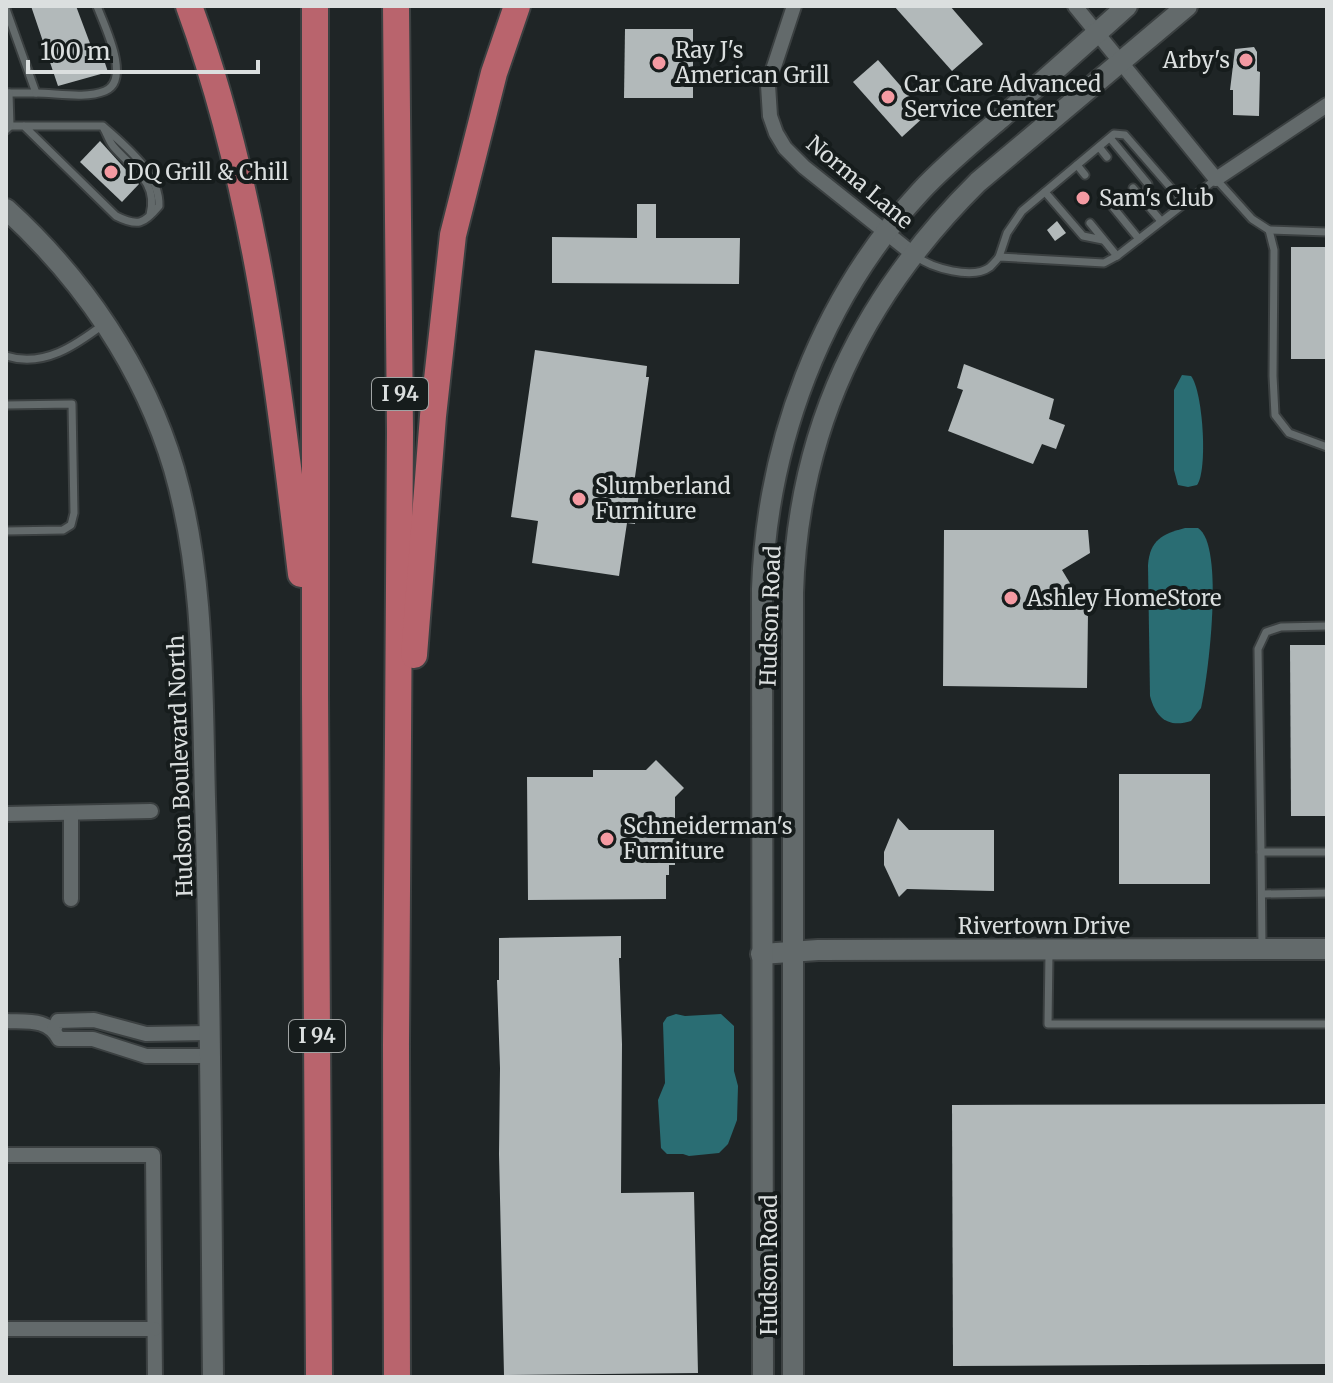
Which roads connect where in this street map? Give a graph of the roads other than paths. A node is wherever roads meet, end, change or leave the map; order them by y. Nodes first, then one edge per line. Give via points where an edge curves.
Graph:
1 (97, 6) edge
2 (189, 6) edge
3 (315, 6) edge
4 (396, 6) edge
5 (517, 6) edge
6 (794, 6) edge
7 (1075, 6) edge
8 (1127, 6) edge
9 (1187, 6) edge
10 (6, 9) edge
11 (1098, 33) junction
12 (1121, 62) junction
13 (7, 93) edge
14 (36, 93) junction
15 (1327, 105) edge
16 (24, 126) junction
17 (8, 128) edge
18 (1110, 138) junction
19 (1099, 147) junction
20 (1107, 157) dead end
21 (1077, 165) junction
22 (1085, 175) dead end
23 (1216, 179) junction
24 (1055, 183) junction
25 (1133, 188) dead end
26 (1045, 192) junction
27 (1064, 193) dead end
28 (1146, 203) junction
29 (1184, 203) junction
30 (1112, 206) dead end
31 (6, 209) edge
32 (1161, 221) junction
33 (1090, 223) dead end
34 (1269, 230) junction
35 (1327, 232) edge
36 (886, 233) junction
37 (1139, 239) junction
38 (1103, 240) junction
39 (913, 254) junction
40 (1117, 256) junction
41 (999, 257) junction
42 (106, 323) junction
43 (6, 356) edge
44 (6, 405) edge
45 (1327, 447) edge
46 (6, 531) edge
47 (1327, 626) edge
48 (315, 694) junction
49 (760, 742) junction
50 (791, 742) junction
51 (397, 781) junction
52 (151, 811) dead end
53 (71, 813) junction
54 (6, 814) edge
55 (1261, 852) junction
56 (1327, 852) edge
57 (1327, 893) edge
58 (1262, 894) junction
59 (71, 899) dead end
60 (1262, 949) junction
61 (1327, 949) edge
62 (1049, 951) junction
63 (792, 952) junction
64 (761, 954) junction
65 (94, 1020) junction
66 (6, 1021) edge
67 (1327, 1024) edge
68 (54, 1029) junction
69 (209, 1033) junction
70 (93, 1039) junction
71 (209, 1056) junction
72 (6, 1155) edge
73 (6, 1329) edge
74 (154, 1329) junction
75 (155, 1377) edge
76 (213, 1377) edge
77 (319, 1377) edge
78 (397, 1377) edge
79 (763, 1377) edge
80 (793, 1377) edge

1 - 14 lane via 117,62 112,87 103,92
2 - 48 highway via 217,85 249,215 281,404
3 - 48 highway, I 94
4 - 51 highway, I 94
5 - 51 highway via 494,73 453,235 413,670
6 - 36 street, Norma Lane via 768,85 776,133 804,167
7 - 11 street
8 - 11 street, Hudson Road
9 - 12 street, Hudson Road
10 - 14 lane
11 - 12 street
11 - 36 street, Hudson Road via 960,154
12 - 23 street
12 - 39 street, Hudson Road via 978,182
13 - 14 lane
13 - 17 lane
15 - 23 street
16 - 16 lane via 116,216 131,223 145,221 159,206 157,189 138,160 103,126
16 - 17 lane
18 - 19 lane
18 - 28 lane via 1148,184
18 - 29 lane via 1125,135
19 - 20 lane
19 - 21 lane
21 - 22 lane
21 - 24 lane
23 - 29 lane
23 - 34 lane
24 - 26 lane
24 - 27 lane
25 - 28 lane
26 - 38 lane via 1083,236
26 - 41 lane via 1022,211
28 - 32 lane
29 - 32 lane
30 - 37 lane
31 - 42 street, Hudson Boulevard North via 37,238
32 - 37 lane
33 - 38 lane
34 - 35 lane
34 - 45 lane via 1274,250 1275,415 1289,433
36 - 39 street, Norma Lane
36 - 49 street, Hudson Road via 812,358 783,438 763,549
37 - 40 lane
38 - 40 lane
39 - 41 lane via 949,271 979,272
39 - 50 street, Hudson Road via 885,291 841,370 803,488 794,555
40 - 41 lane via 1094,264
42 - 43 lane via 51,356
42 - 69 street, Hudson Boulevard North via 164,441 191,541 199,618
44 - 46 lane via 72,404 74,513 71,525 63,530
47 - 55 lane via 1281,627 1266,632 1258,649
48 - 77 highway, I 94
49 - 50 lane
49 - 64 street, Hudson Road
50 - 63 street, Hudson Road
51 - 78 highway, I 94
52 - 53 street
53 - 54 street
53 - 59 street
55 - 56 lane
55 - 58 lane
57 - 58 lane
58 - 60 lane
60 - 61 street, Rivertown Drive
60 - 62 street, Rivertown Drive
62 - 63 street, Rivertown Drive
62 - 67 lane via 1048,1024
63 - 64 street, Rivertown Drive
63 - 80 street, Hudson Road
64 - 79 street, Hudson Road
65 - 68 street via 58,1021
65 - 69 street via 146,1034
65 - 70 lane
66 - 68 street via 39,1022
68 - 70 street via 59,1039
69 - 71 street, Hudson Boulevard North
70 - 71 street via 146,1056
71 - 76 street, Hudson Boulevard North
72 - 74 street via 153,1155
73 - 74 street
74 - 75 street

